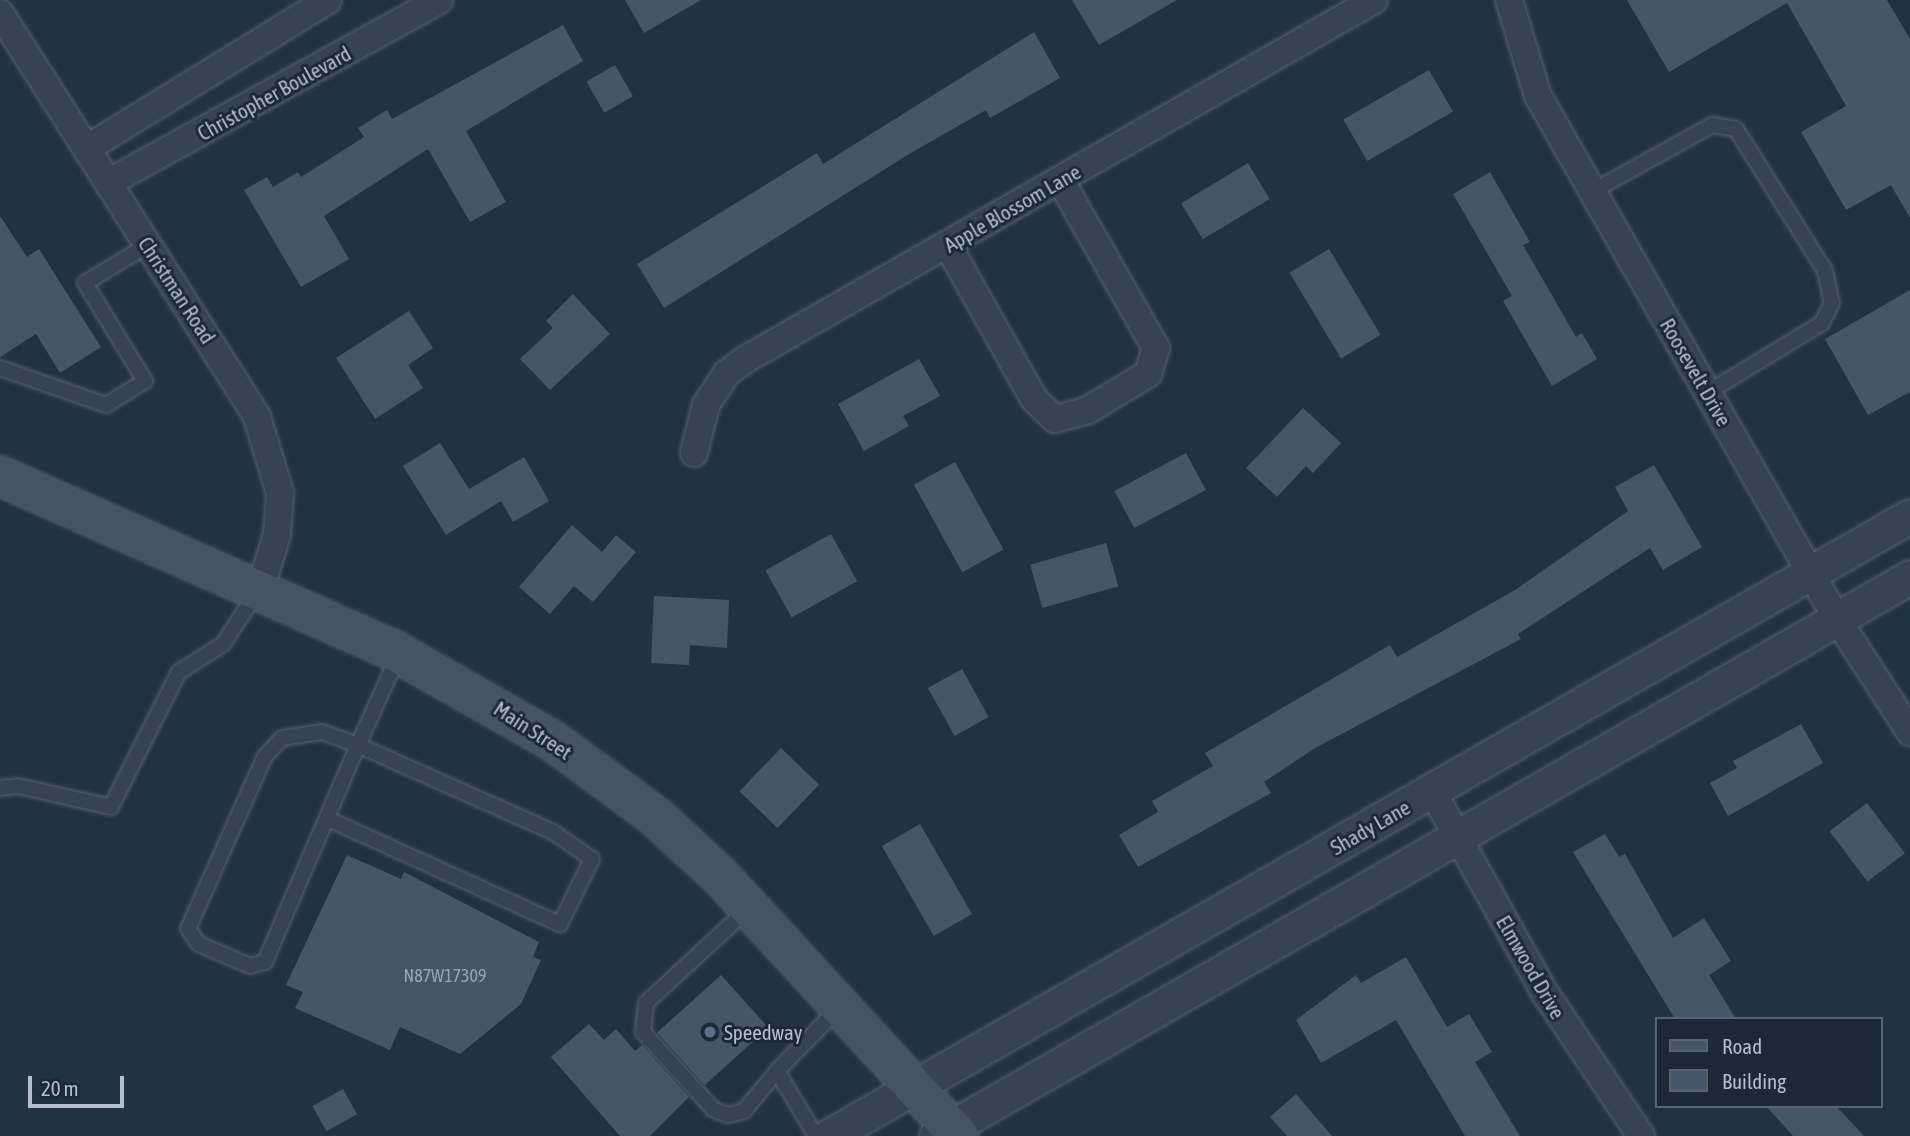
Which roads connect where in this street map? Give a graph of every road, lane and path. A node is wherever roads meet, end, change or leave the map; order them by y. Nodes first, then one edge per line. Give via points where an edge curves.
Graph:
1 (328, 0) edge
2 (439, 0) edge
3 (1374, 0) edge
4 (1509, 0) edge
5 (0, 13) edge
6 (86, 149) junction
7 (1060, 180) junction
8 (108, 183) junction
9 (1592, 191) junction
10 (947, 244) junction
11 (148, 245) junction
12 (0, 368) edge
13 (1707, 393) junction
14 (694, 453) dead end
15 (0, 476) edge
16 (1910, 516) edge
17 (1811, 573) junction
18 (1910, 577) edge
19 (260, 589) junction
20 (1837, 619) junction
21 (400, 653) junction
22 (1910, 732) edge
23 (358, 744) junction
24 (0, 788) edge
25 (1432, 791) junction
26 (328, 819) junction
27 (1457, 836) junction
28 (750, 907) junction
29 (842, 1006) junction
30 (777, 1071) junction
31 (915, 1087) junction
32 (949, 1133) edge
33 (816, 1136) edge
34 (829, 1136) edge
35 (1642, 1136) edge

1 - 6 street
2 - 8 street, Christopher Boulevard
3 - 7 street, Apple Blossom Lane
4 - 9 street, Roosevelt Drive via 1538,96
5 - 6 street, Christman Road
6 - 8 street, Christman Road
7 - 10 street, Apple Blossom Lane
7 - 10 street via 1156,348 1148,374 1088,410 1055,419 1034,399
8 - 11 street, Christman Road
9 - 13 street, Roosevelt Drive
9 - 13 lane via 1712,125 1736,129 1825,271 1832,303 1822,323
10 - 14 street, Apple Blossom Lane via 727,373 706,405
11 - 12 lane via 85,283 145,381 106,405
11 - 19 street, Christman Road via 267,439 280,514
13 - 17 street, Roosevelt Drive
15 - 19 main road, Main Street
16 - 17 street, Shady Lane
17 - 20 street, Roosevelt Drive
17 - 25 street, Shady Lane
18 - 20 street
19 - 21 main road, Main Street
19 - 24 lane via 223,644 179,672 110,807 18,786
20 - 22 street, Roosevelt Drive
20 - 27 street
21 - 23 lane
21 - 28 main road, Main Street via 553,741 656,817
23 - 26 lane
23 - 26 lane via 322,732 282,738 265,756 188,929 199,944 250,966 265,962
23 - 26 lane via 553,832 592,859 561,924
25 - 27 street, Elmwood Drive
25 - 31 street, Shady Lane
27 - 32 street
27 - 35 street, Elmwood Drive via 1582,1053
28 - 29 main road, Main Street
28 - 30 lane via 646,1003 643,1032 714,1110 728,1115 744,1111
29 - 30 lane
29 - 31 main road, Main Street
30 - 33 lane
31 - 32 main road, Main Street
31 - 34 street, Shady Lane

